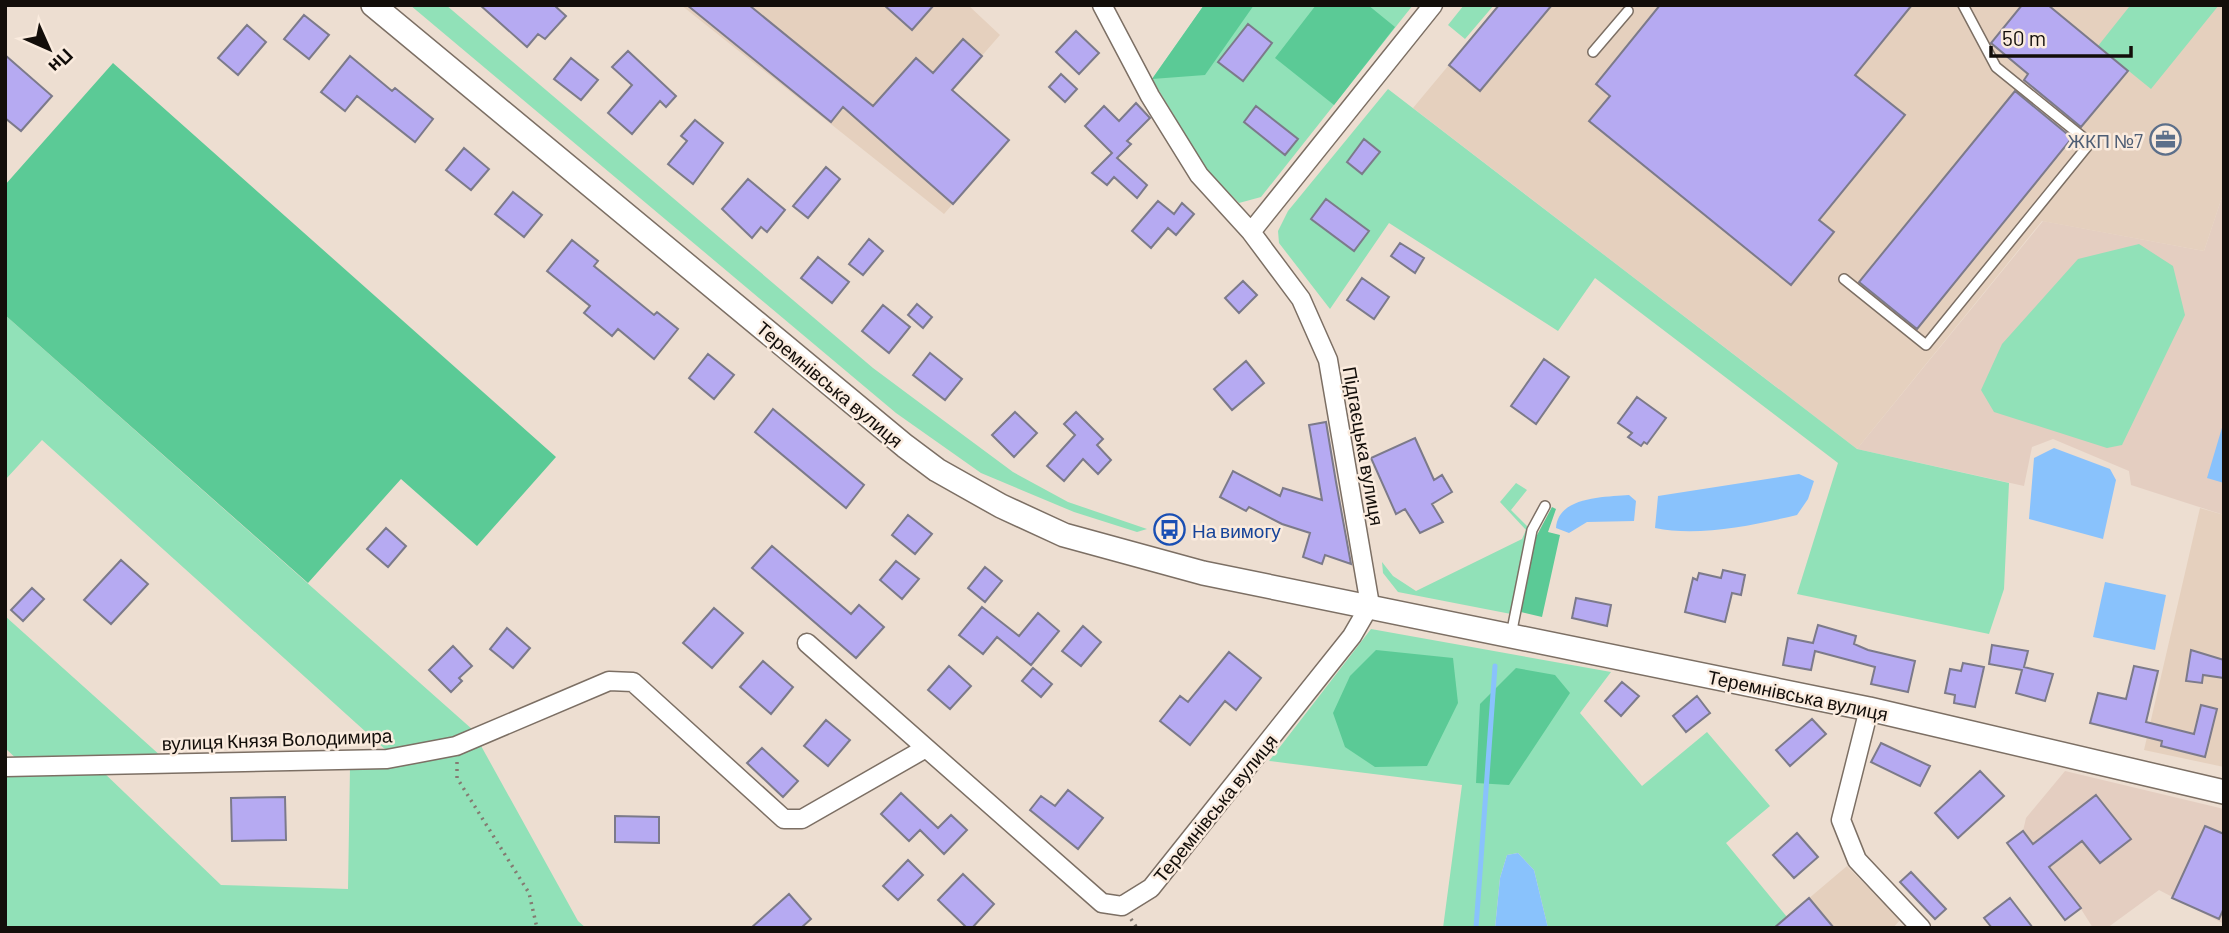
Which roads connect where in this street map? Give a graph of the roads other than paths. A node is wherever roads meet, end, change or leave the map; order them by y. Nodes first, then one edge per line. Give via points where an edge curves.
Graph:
1 (373, 5) edge
2 (1102, 5) edge
3 (1433, 5) edge
4 (1963, 5) edge
5 (1628, 11) dead end
6 (1593, 52) dead end
7 (1251, 232) junction
8 (1844, 279) dead end
9 (1545, 506) dead end
10 (1370, 605) junction
11 (1511, 635) junction
12 (807, 643) dead end
13 (1869, 709) junction
14 (926, 748) junction
15 (5, 767) edge
16 (2224, 792) edge
17 (1921, 928) edge

1 - 10 street, Теремнівська вулиця via 937,470 1064,535 1203,573
2 - 7 street, Підгаєцька вулиця via 1150,96 1199,174
3 - 7 street
4 - 8 lane via 1996,67 2090,143 1926,345
5 - 6 lane
7 - 10 street, Підгаєцька вулиця via 1301,299 1328,360
9 - 11 lane via 1532,530
10 - 11 street, Теремнівська вулиця
10 - 14 street, Теремнівська вулиця via 1352,636 1151,888 1122,906 1102,903
11 - 13 street, Теремнівська вулиця
12 - 14 street, Теремнівська вулиця
13 - 16 street, Теремнівська вулиця
13 - 17 street via 1841,820 1857,860
14 - 15 street, вулиця Князя Володимира via 802,819 784,819 633,682 610,681 456,746 387,760

